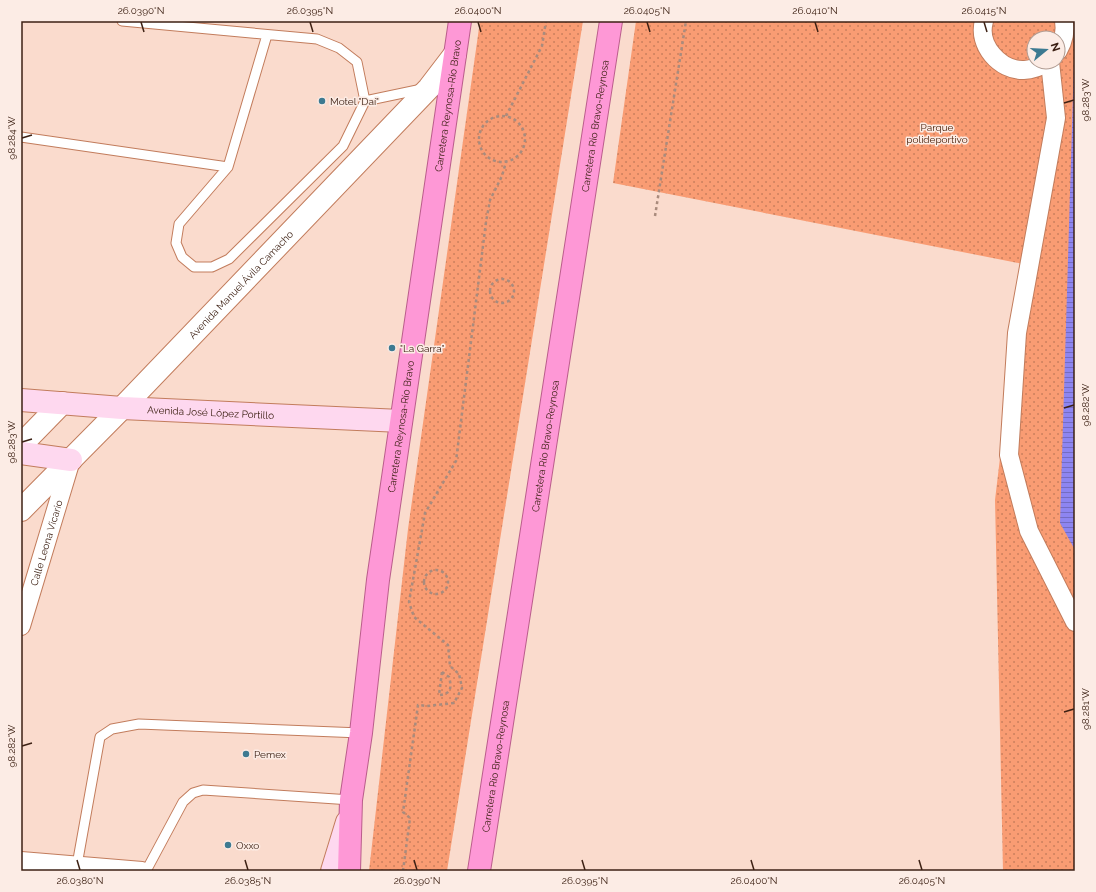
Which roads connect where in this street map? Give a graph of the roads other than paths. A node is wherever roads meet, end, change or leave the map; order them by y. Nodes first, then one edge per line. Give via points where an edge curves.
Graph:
1 (122, 21) edge
2 (460, 21) edge
3 (611, 21) edge
4 (979, 22) edge
5 (267, 35) junction
6 (455, 54) junction
7 (1026, 70) edge
8 (1050, 70) edge
9 (429, 88) junction
10 (365, 101) junction
11 (21, 137) edge
12 (228, 166) junction
13 (21, 400) edge
14 (62, 403) junction
15 (122, 408) junction
16 (401, 421) junction
17 (21, 445) edge
18 (21, 453) edge
19 (71, 460) junction
20 (21, 510) edge
21 (1075, 622) edge
22 (21, 626) edge
23 (360, 733) junction
24 (351, 804) junction
25 (21, 861) edge
26 (76, 865) junction
27 (142, 871) edge
28 (146, 871) edge
29 (332, 871) edge
30 (349, 871) edge
31 (479, 871) edge

1 - 5 lane
2 - 6 highway, Carretera Reynosa-Río Bravo
3 - 31 highway, Carretera Río Bravo-Reynosa
4 - 7 street via 989,51 998,61 1010,68
5 - 10 lane via 317,40 339,48 357,62
5 - 12 lane
6 - 9 street, Avenida Manuel Ávila Camacho
6 - 16 highway, Carretera Reynosa-Río Bravo
8 - 21 street via 1056,118 1017,333 1009,455 1028,532
9 - 10 lane
9 - 15 street, Avenida Manuel Ávila Camacho
10 - 12 lane via 342,146 229,259 212,267 194,267 182,257 176,243 179,224
11 - 12 lane
13 - 14 main road, Avenida José López Portillo
14 - 15 main road, Avenida José López Portillo
14 - 17 street
15 - 16 main road, Avenida José López Portillo
15 - 19 street, Avenida Manuel Ávila Camacho
16 - 23 highway, Carretera Reynosa-Río Bravo via 378,580
18 - 19 main road
19 - 20 street, Avenida Manuel Ávila Camacho
19 - 22 street, Calle Leona Vicario
23 - 24 highway, Carretera Reynosa-Río Bravo
23 - 26 lane via 139,724 112,729 100,737
24 - 28 lane via 203,790 193,793 183,802
24 - 29 main road, Carretera Reynosa-Río Bravo
24 - 30 highway, Carretera Reynosa-Río Bravo
25 - 26 street
26 - 27 street

